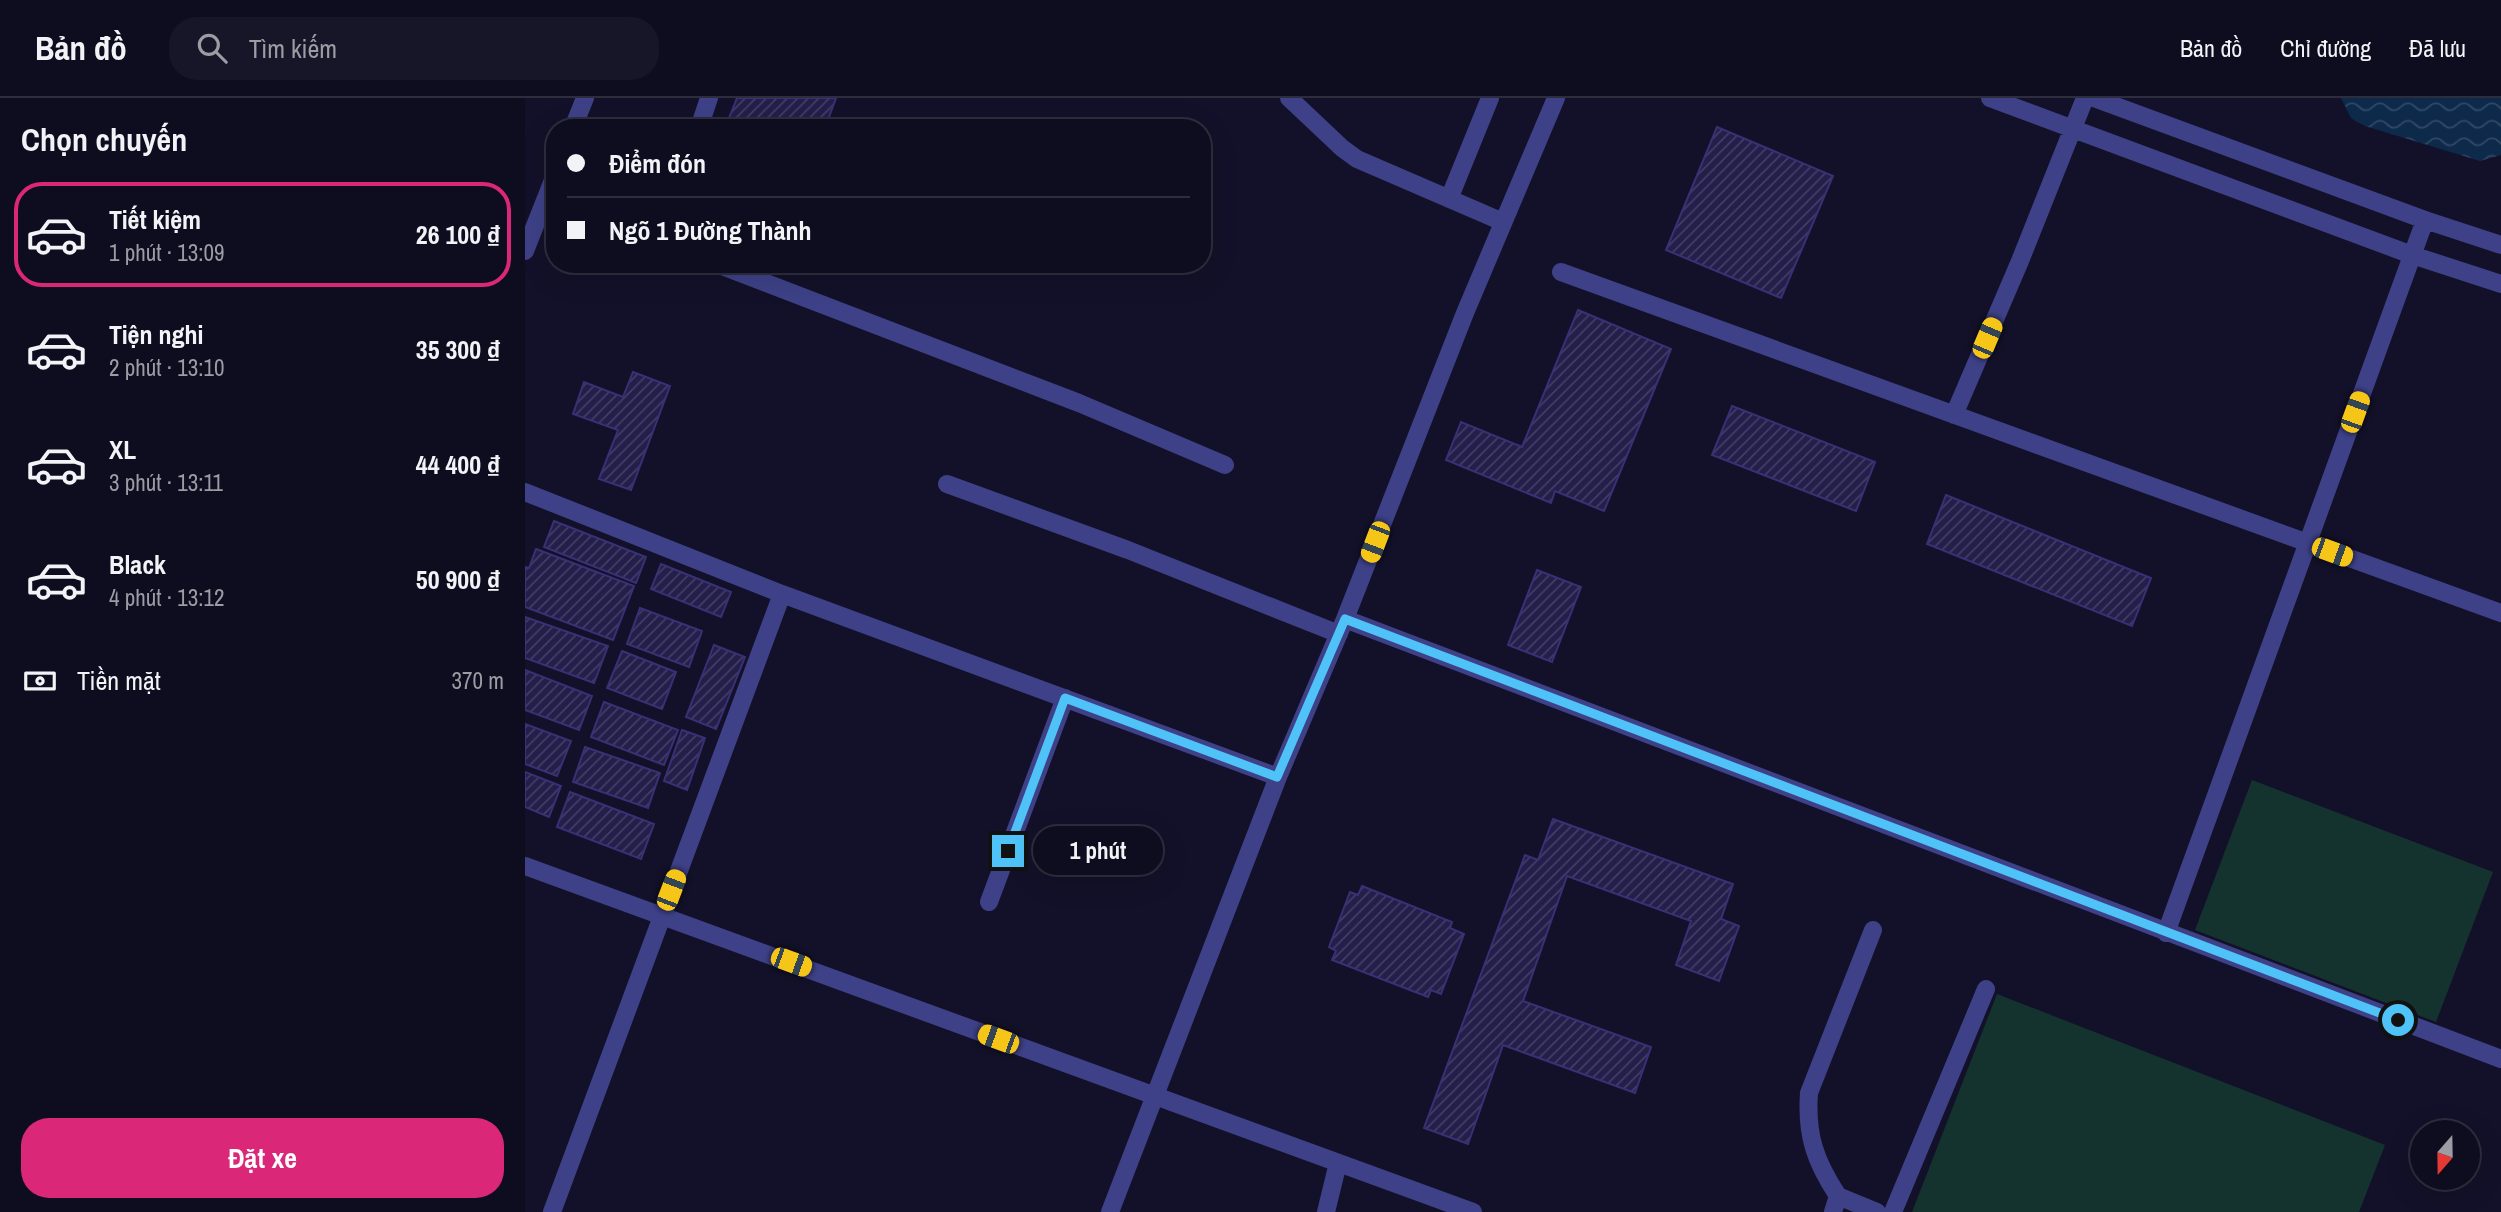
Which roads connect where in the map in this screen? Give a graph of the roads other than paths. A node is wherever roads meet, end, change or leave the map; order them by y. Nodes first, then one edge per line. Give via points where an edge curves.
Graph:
1 (585, 98) edge
2 (709, 98) edge
3 (1289, 98) edge
4 (1490, 98) edge
5 (1556, 98) edge
6 (1990, 98) edge
7 (2085, 98) edge
8 (2094, 98) edge
9 (577, 119) edge
10 (702, 119) edge
11 (2071, 129) junction
12 (1449, 199) junction
13 (546, 206) edge
14 (2425, 220) junction
15 (1503, 222) junction
16 (2501, 245) edge
17 (525, 251) edge
18 (2412, 254) junction
19 (1561, 272) dead end
20 (740, 273) edge
21 (2501, 284) edge
22 (1954, 415) junction
23 (1225, 465) dead end
24 (947, 484) dead end
25 (525, 492) edge
26 (2308, 543) junction
27 (782, 594) junction
28 (2501, 613) edge
29 (1342, 626) junction
30 (1065, 698) junction
31 (1277, 777) junction
32 (525, 866) edge
33 (989, 902) dead end
34 (661, 915) junction
35 (1873, 930) dead end
36 (2166, 933) junction
37 (1986, 989) dead end
38 (2501, 1059) edge
39 (1154, 1096) junction
40 (1338, 1163) junction
41 (1835, 1204) edge
42 (552, 1212) edge
43 (1110, 1212) edge
44 (1326, 1212) edge
45 (1473, 1212) edge
46 (1877, 1212) edge
47 (1893, 1212) edge

1 - 9 street
2 - 10 street
3 - 12 street via 1357,159
4 - 12 street
5 - 15 street
6 - 11 street
7 - 11 street
8 - 14 street
11 - 18 street
11 - 22 street
12 - 15 street
13 - 17 street
14 - 16 street
14 - 18 street
15 - 29 street
18 - 21 street
18 - 26 street
19 - 22 street
20 - 23 street via 1079,403
22 - 26 street
24 - 29 street
25 - 27 street
26 - 28 street
26 - 36 street
27 - 30 street
27 - 34 street
29 - 31 street
29 - 36 street
30 - 31 street
30 - 33 street
31 - 39 street
32 - 34 street
34 - 39 street
34 - 42 street
35 - 41 street via 1809,1093 1809,1138
36 - 38 street
37 - 47 street
39 - 40 street
39 - 43 street
40 - 44 street
40 - 45 street
41 - 46 street

